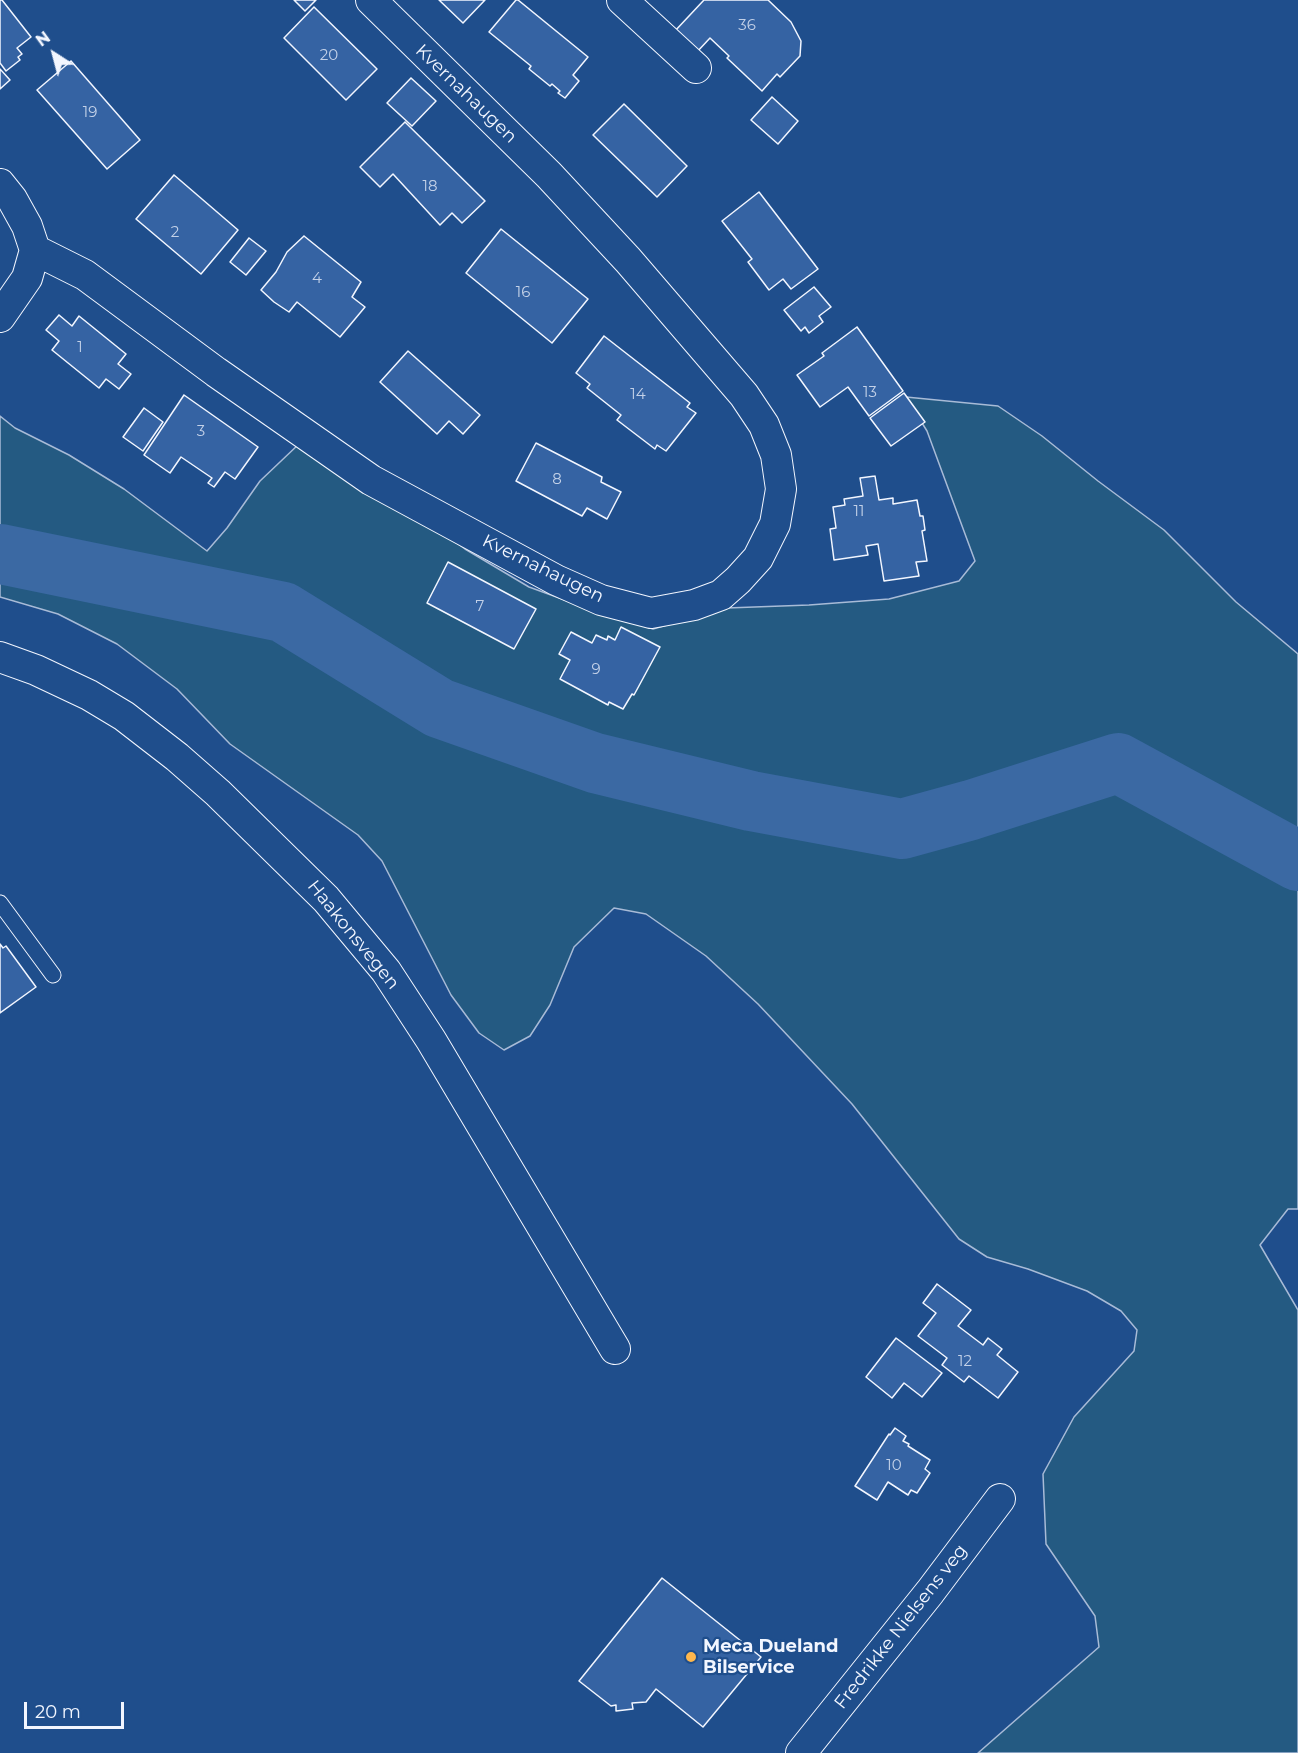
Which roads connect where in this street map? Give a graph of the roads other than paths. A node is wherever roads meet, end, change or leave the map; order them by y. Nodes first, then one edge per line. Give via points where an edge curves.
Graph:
1 (371, 0) edge
2 (622, 0) edge
3 (696, 68) dead end
4 (0, 184) edge
5 (35, 250) junction
6 (0, 317) edge
7 (0, 657) edge
8 (0, 903) edge
9 (53, 975) dead end
10 (615, 1349) dead end
11 (1000, 1499) dead end
12 (801, 1753) edge

1 - 5 street, Kvernahaugen via 628,260 744,395 764,425 776,455 781,489 775,524 758,558 721,595 651,613 601,600 556,579 371,480 86,275
2 - 3 street
4 - 5 street via 27,226
5 - 6 street via 27,278
7 - 10 street, Haakonsvegen via 36,670 124,716 218,793 327,899 386,970 431,1040
8 - 9 lane
11 - 12 street, Fredrikke Nielsens veg

